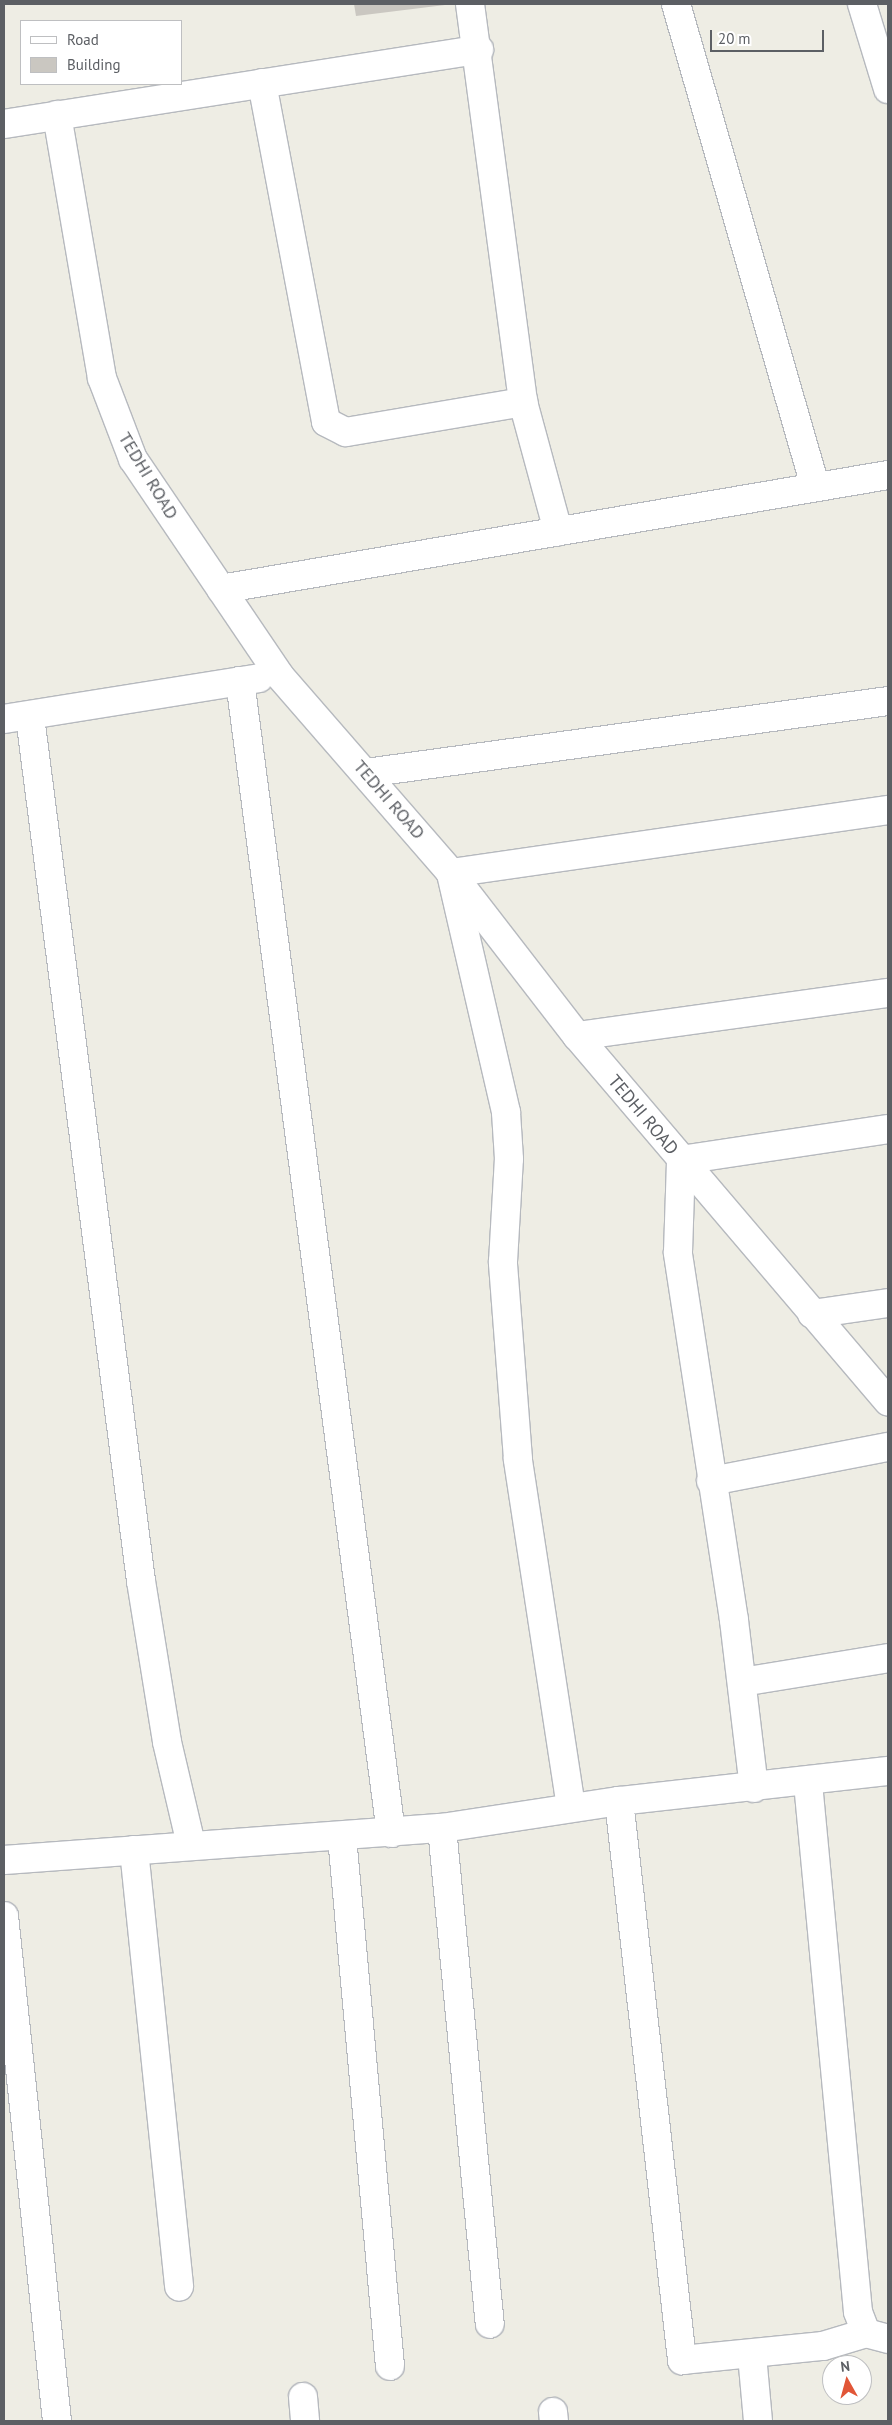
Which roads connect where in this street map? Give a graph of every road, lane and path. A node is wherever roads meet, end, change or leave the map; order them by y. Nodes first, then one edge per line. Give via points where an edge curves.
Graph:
1 (470, 4) edge
2 (676, 4) edge
3 (862, 4) edge
4 (479, 50) junction
5 (262, 83) junction
6 (888, 89) edge
7 (57, 114) junction
8 (4, 124) edge
9 (523, 402) junction
10 (888, 475) edge
11 (815, 486) junction
12 (558, 531) junction
13 (221, 589) junction
14 (279, 675) junction
15 (240, 681) junction
16 (888, 701) edge
17 (17, 718) edge
18 (366, 773) junction
19 (888, 810) edge
20 (451, 873) junction
21 (888, 993) edge
22 (577, 1036) junction
23 (888, 1129) edge
24 (680, 1160) junction
25 (888, 1303) edge
26 (812, 1314) junction
27 (888, 1402) edge
28 (888, 1448) edge
29 (711, 1482) junction
30 (888, 1658) edge
31 (742, 1682) junction
32 (888, 1772) edge
33 (808, 1783) junction
34 (754, 1788) junction
35 (619, 1801) junction
36 (571, 1807) junction
37 (442, 1828) junction
38 (391, 1833) junction
39 (342, 1838) junction
40 (191, 1844) junction
41 (134, 1850) junction
42 (4, 1860) edge
43 (4, 1916) edge
44 (179, 2287) dead end
45 (490, 2324) dead end
46 (877, 2336) edge
47 (752, 2355) junction
48 (390, 2366) dead end
49 (57, 2421) edge
50 (758, 2421) edge

1 - 4 street
2 - 11 street
3 - 6 street
4 - 5 street
4 - 9 street
5 - 7 street
5 - 9 street via 326,422 346,432
7 - 8 street
7 - 13 street, TEDHI ROAD via 102,378 114,420 133,459
9 - 12 street
10 - 11 street
11 - 12 street
12 - 13 street
13 - 14 street, TEDHI ROAD
14 - 15 street
14 - 18 street, TEDHI ROAD
15 - 17 street
15 - 38 street
16 - 18 street
17 - 40 street via 141,1581 167,1742
18 - 20 street, TEDHI ROAD
19 - 20 street
20 - 22 street, TEDHI ROAD
20 - 36 street via 507,1119 503,1262 518,1459
21 - 22 street
22 - 24 street, TEDHI ROAD
23 - 24 street
24 - 26 street, TEDHI ROAD
24 - 29 street via 678,1252
25 - 26 street
26 - 27 street, TEDHI ROAD
28 - 29 street
29 - 31 street
30 - 31 street
31 - 34 street
32 - 33 street
33 - 34 street
33 - 46 street via 858,2312
34 - 35 street
35 - 36 street
35 - 47 street via 682,2360
36 - 37 street
37 - 38 street
37 - 45 street
38 - 39 street
39 - 40 street
39 - 48 street
40 - 41 street
41 - 42 street
41 - 44 street
43 - 49 street
46 - 47 street
47 - 50 street

